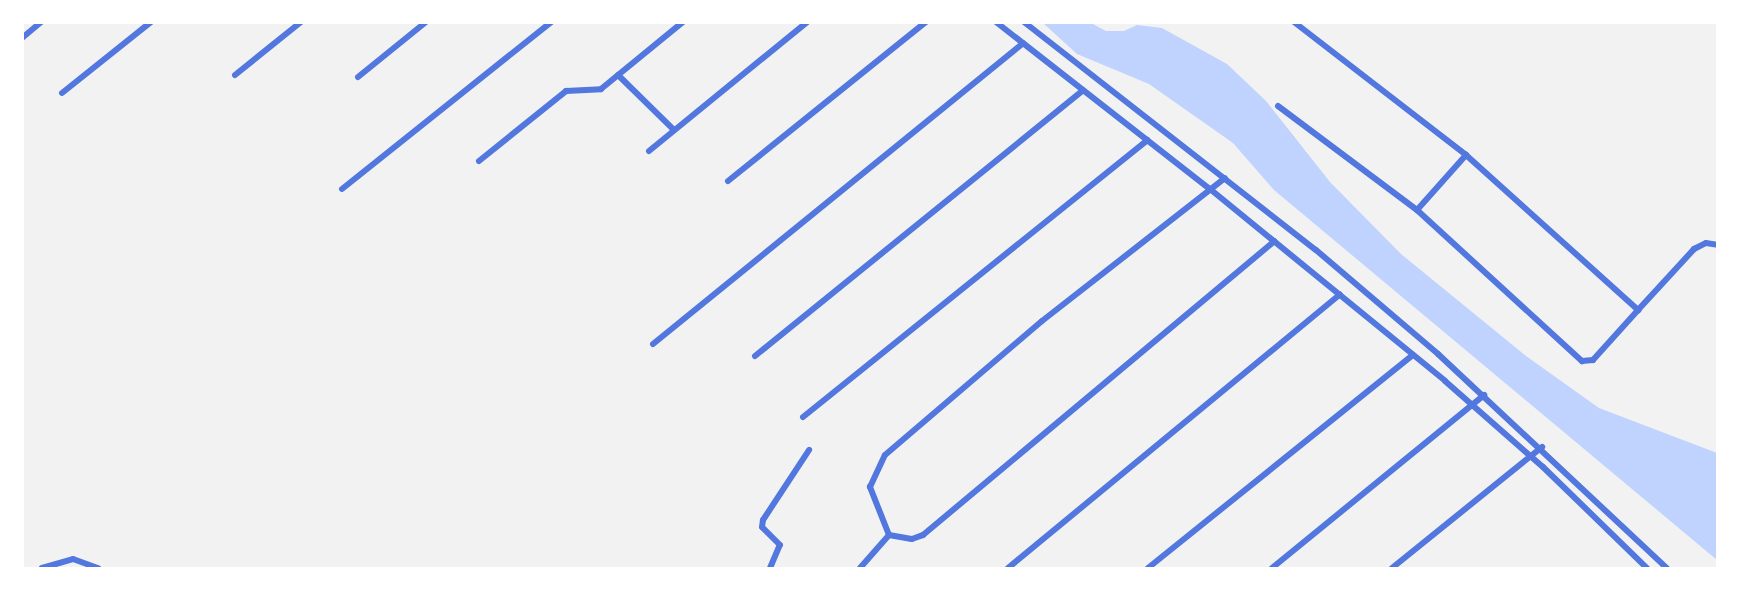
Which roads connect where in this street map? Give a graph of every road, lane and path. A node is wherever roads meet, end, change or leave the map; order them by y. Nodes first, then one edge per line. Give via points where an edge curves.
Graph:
1 (41, 22) edge
2 (151, 22) edge
3 (302, 22) edge
4 (426, 22) edge
5 (550, 22) edge
6 (683, 22) edge
7 (807, 22) edge
8 (926, 22) edge
9 (996, 22) edge
10 (1024, 22) edge
11 (1294, 22) edge
12 (22, 38) edge
13 (1023, 43) junction
14 (235, 75) dead end
15 (618, 75) junction
16 (358, 77) dead end
17 (1083, 90) junction
18 (62, 93) dead end
19 (1278, 106) dead end
20 (675, 130) junction
21 (1147, 140) junction
22 (649, 151) dead end
23 (1466, 155) junction
24 (479, 161) dead end
25 (1225, 178) junction
26 (728, 181) dead end
27 (342, 189) dead end
28 (1210, 189) junction
29 (1417, 210) junction
30 (1274, 240) junction
31 (1718, 245) edge
32 (1340, 294) junction
33 (1638, 310) junction
34 (653, 344) dead end
35 (1413, 355) junction
36 (755, 356) dead end
37 (1484, 395) junction
38 (1472, 405) junction
39 (803, 417) dead end
40 (1542, 447) junction
41 (809, 450) dead end
42 (1530, 456) junction
43 (889, 535) junction
44 (42, 568) edge
45 (98, 568) edge
46 (770, 568) edge
47 (860, 568) edge
48 (1008, 568) edge
49 (1148, 568) edge
50 (1272, 568) edge
51 (1392, 568) edge
52 (1647, 568) edge
53 (1667, 568) edge

1 - 12 street
2 - 18 street
3 - 14 street
4 - 16 street
5 - 27 street
6 - 15 street
7 - 20 street
8 - 26 street
9 - 13 street
10 - 25 street
11 - 23 street
13 - 17 street
13 - 34 street
15 - 20 street
15 - 24 street via 597,90 566,91
17 - 21 street
17 - 36 street
19 - 29 street
20 - 22 street
21 - 28 street
21 - 39 street
23 - 29 street
23 - 33 street
25 - 28 street
25 - 37 street
28 - 30 street
28 - 43 street via 1042,321 885,455 870,487
29 - 33 street via 1586,363
30 - 32 street
30 - 43 street via 923,535 912,539
31 - 33 street via 1706,243 1694,249
32 - 35 street
32 - 48 street
35 - 38 street
35 - 49 street
37 - 38 street
37 - 40 street
38 - 42 street
38 - 50 street
40 - 42 street
40 - 53 street
41 - 46 street via 762,524 780,545
42 - 51 street
42 - 52 street
43 - 47 street
44 - 45 street via 73,559

